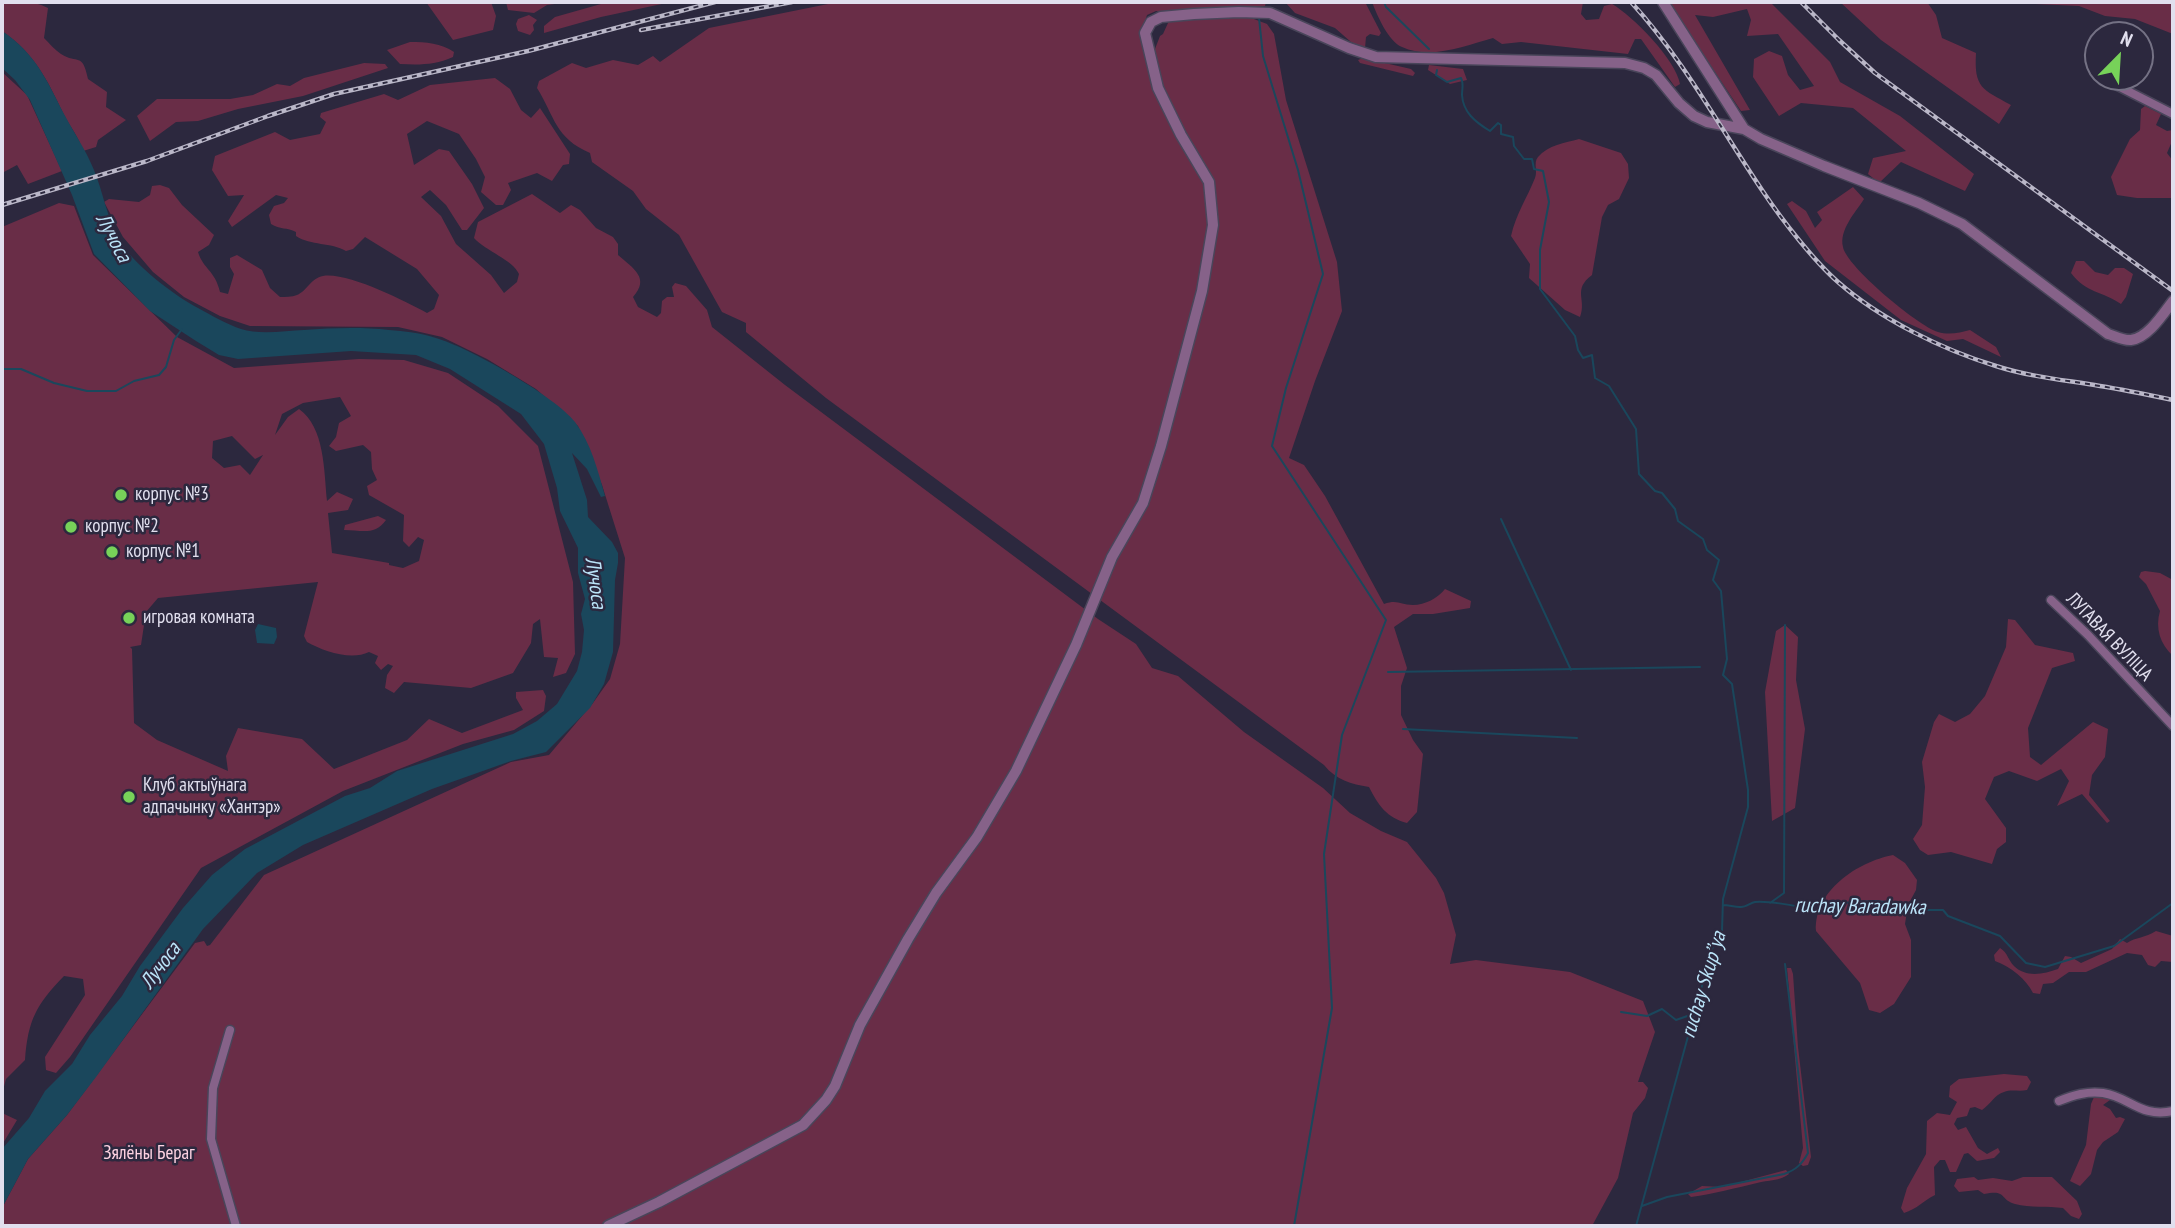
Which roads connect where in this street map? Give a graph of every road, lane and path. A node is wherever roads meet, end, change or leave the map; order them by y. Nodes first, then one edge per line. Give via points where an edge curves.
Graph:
1 (1663, 2) edge
2 (2128, 91) edge
3 (2173, 114) edge
4 (1744, 129) junction
5 (2173, 302) edge
6 (2051, 600) dead end
7 (2173, 726) edge
8 (230, 1030) dead end
9 (2059, 1101) dead end
10 (2173, 1111) edge
11 (236, 1226) edge
12 (608, 1226) edge

1 - 4 street
2 - 3 street
4 - 5 street via 1962,224 2108,334 2131,340 2141,336
4 - 12 street via 1694,116 1656,75 1625,63 1376,57 1270,13 1194,14 1151,22 1145,33 1158,88 1209,182 1213,225 1202,291 1143,503 1112,557 1016,771 908,939 860,1025 826,1100 803,1125
6 - 7 street, ЛУГАВАЯ ВУЛІЦА
8 - 11 street via 213,1088 211,1139
9 - 10 street via 2081,1093 2106,1093 2142,1110

